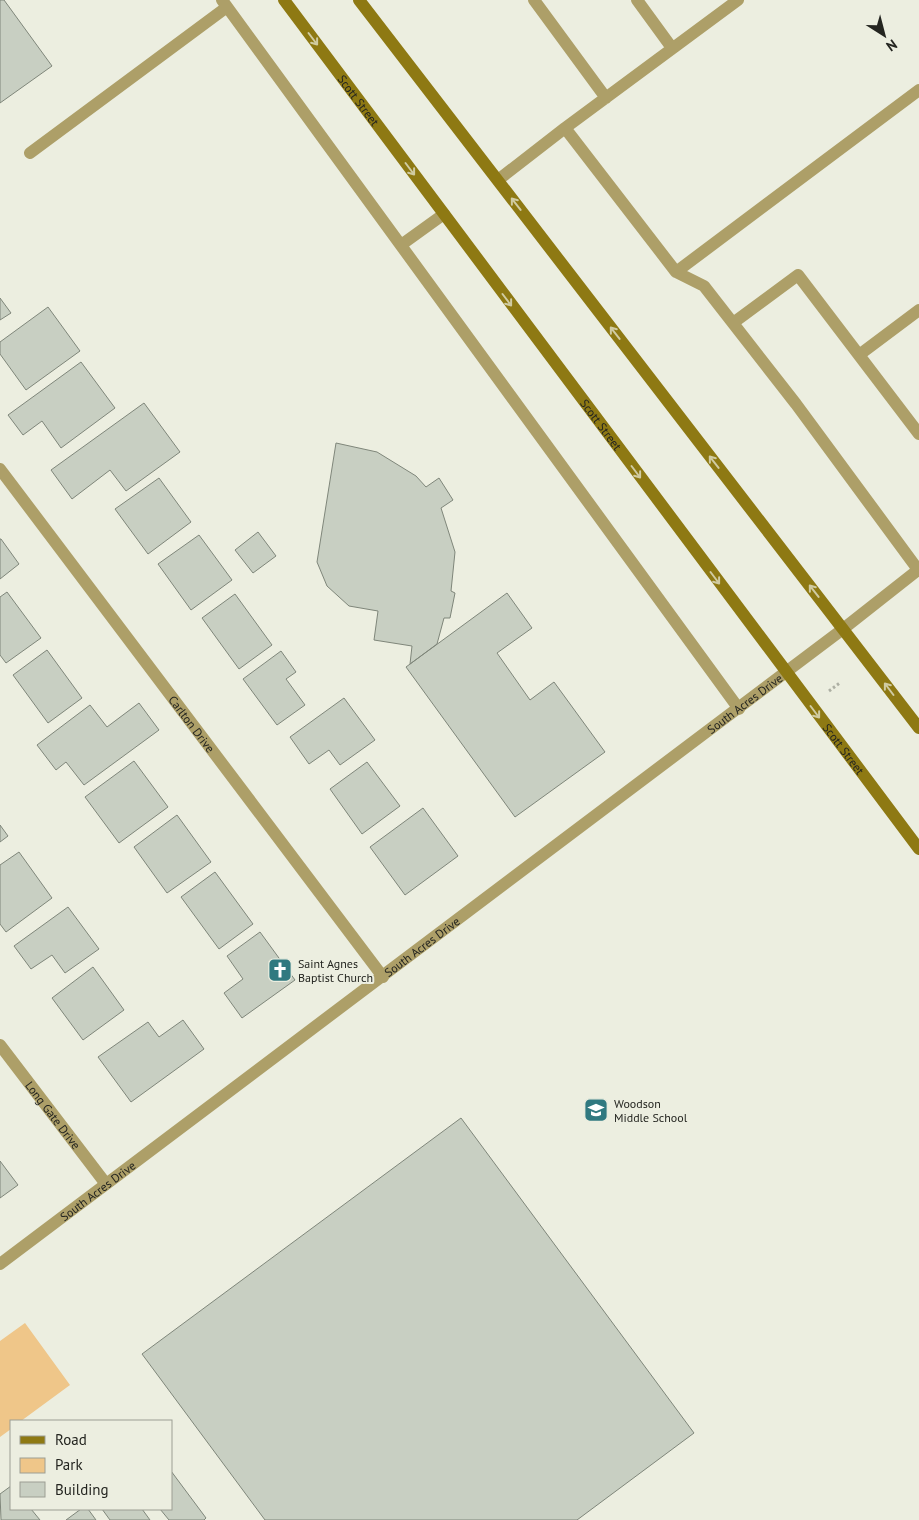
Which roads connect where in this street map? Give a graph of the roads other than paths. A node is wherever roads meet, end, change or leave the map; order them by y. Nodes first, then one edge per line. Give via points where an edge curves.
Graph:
1 (284, 0) edge
2 (359, 0) edge
3 (534, 0) edge
4 (637, 0) edge
5 (738, 0) edge
6 (224, 4) edge
7 (672, 48) junction
8 (919, 90) edge
9 (606, 98) junction
10 (565, 128) junction
11 (30, 153) dead end
12 (498, 180) junction
13 (444, 214) junction
14 (401, 246) junction
15 (676, 272) junction
16 (919, 310) edge
17 (733, 323) junction
18 (859, 355) junction
19 (919, 434) edge
20 (0, 469) edge
21 (918, 570) edge
22 (843, 629) junction
23 (786, 674) junction
24 (739, 709) junction
25 (919, 728) edge
26 (919, 849) edge
27 (383, 978) junction
28 (0, 1045) edge
29 (106, 1184) junction
30 (0, 1264) edge

1 -> 13 main road, Scott Street
2 - 12 main road
3 - 9 street
4 - 7 street
5 - 7 street
6 - 11 street
6 - 14 street
7 - 9 street
8 - 15 street
9 - 10 street
10 - 12 street
10 - 15 street
22 -> 12 main road
13 - 14 street
13 -> 23 main road, Scott Street
14 - 24 street
15 - 17 street via 704,286
16 - 18 street
17 - 18 street via 798,275
17 - 21 street
18 - 19 street
20 - 27 street, Carlton Drive
21 - 22 street, South Acres Drive
22 - 23 street, South Acres Drive
25 -> 22 main road
23 - 24 street, South Acres Drive
23 -> 26 main road, Scott Street
24 - 27 street, South Acres Drive
27 - 29 street, South Acres Drive
28 - 29 street, Long Gate Drive
29 - 30 street, South Acres Drive

